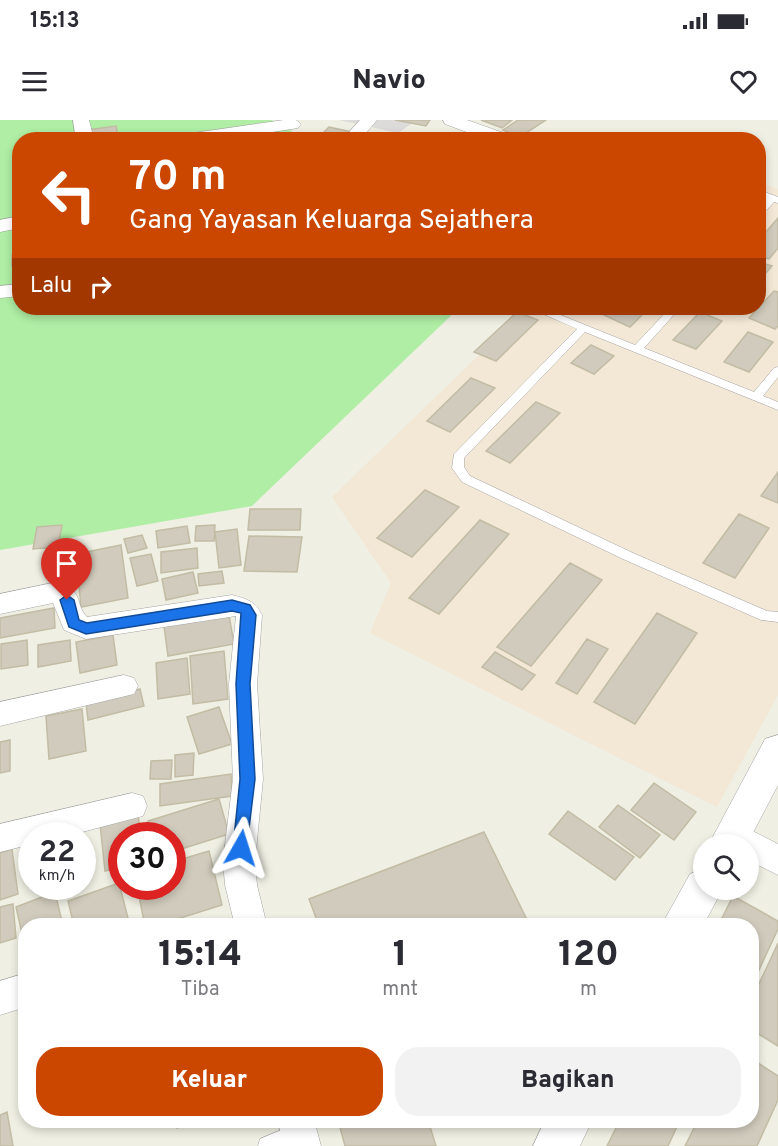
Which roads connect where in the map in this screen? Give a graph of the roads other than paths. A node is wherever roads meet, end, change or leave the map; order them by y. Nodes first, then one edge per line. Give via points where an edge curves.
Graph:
1 (369, 120) edge
2 (451, 120) edge
3 (292, 124) dead end
4 (476, 128) junction
5 (236, 132) edge
6 (358, 132) edge
7 (471, 132) edge
8 (486, 132) edge
9 (553, 315) edge
10 (669, 315) edge
11 (584, 327) junction
12 (638, 349) junction
13 (778, 370) edge
14 (756, 397) junction
15 (778, 406) edge
16 (0, 604) edge
17 (778, 617) edge
18 (124, 686) dead end
19 (0, 714) edge
20 (778, 750) edge
21 (132, 806) dead end
22 (733, 834) edge
23 (0, 838) edge
24 (759, 853) edge
25 (778, 861) edge
26 (696, 900) edge
27 (249, 918) edge
28 (686, 918) edge
29 (18, 992) edge
30 (0, 998) edge
31 (565, 1128) edge
32 (555, 1146) edge

1 - 6 street
2 - 4 street
3 - 5 street
4 - 7 street
4 - 8 street
9 - 11 lane
10 - 12 lane
11 - 12 lane
11 - 17 lane via 458,457 458,468 466,479 628,556 766,616
12 - 14 lane
13 - 14 lane
14 - 15 lane
16 - 27 street via 57,592 64,595 73,623 86,628 232,605 245,609 249,615 243,684 248,779 239,861
18 - 19 street
20 - 22 street
21 - 23 street
24 - 25 street
26 - 28 street
29 - 30 street
31 - 32 street

